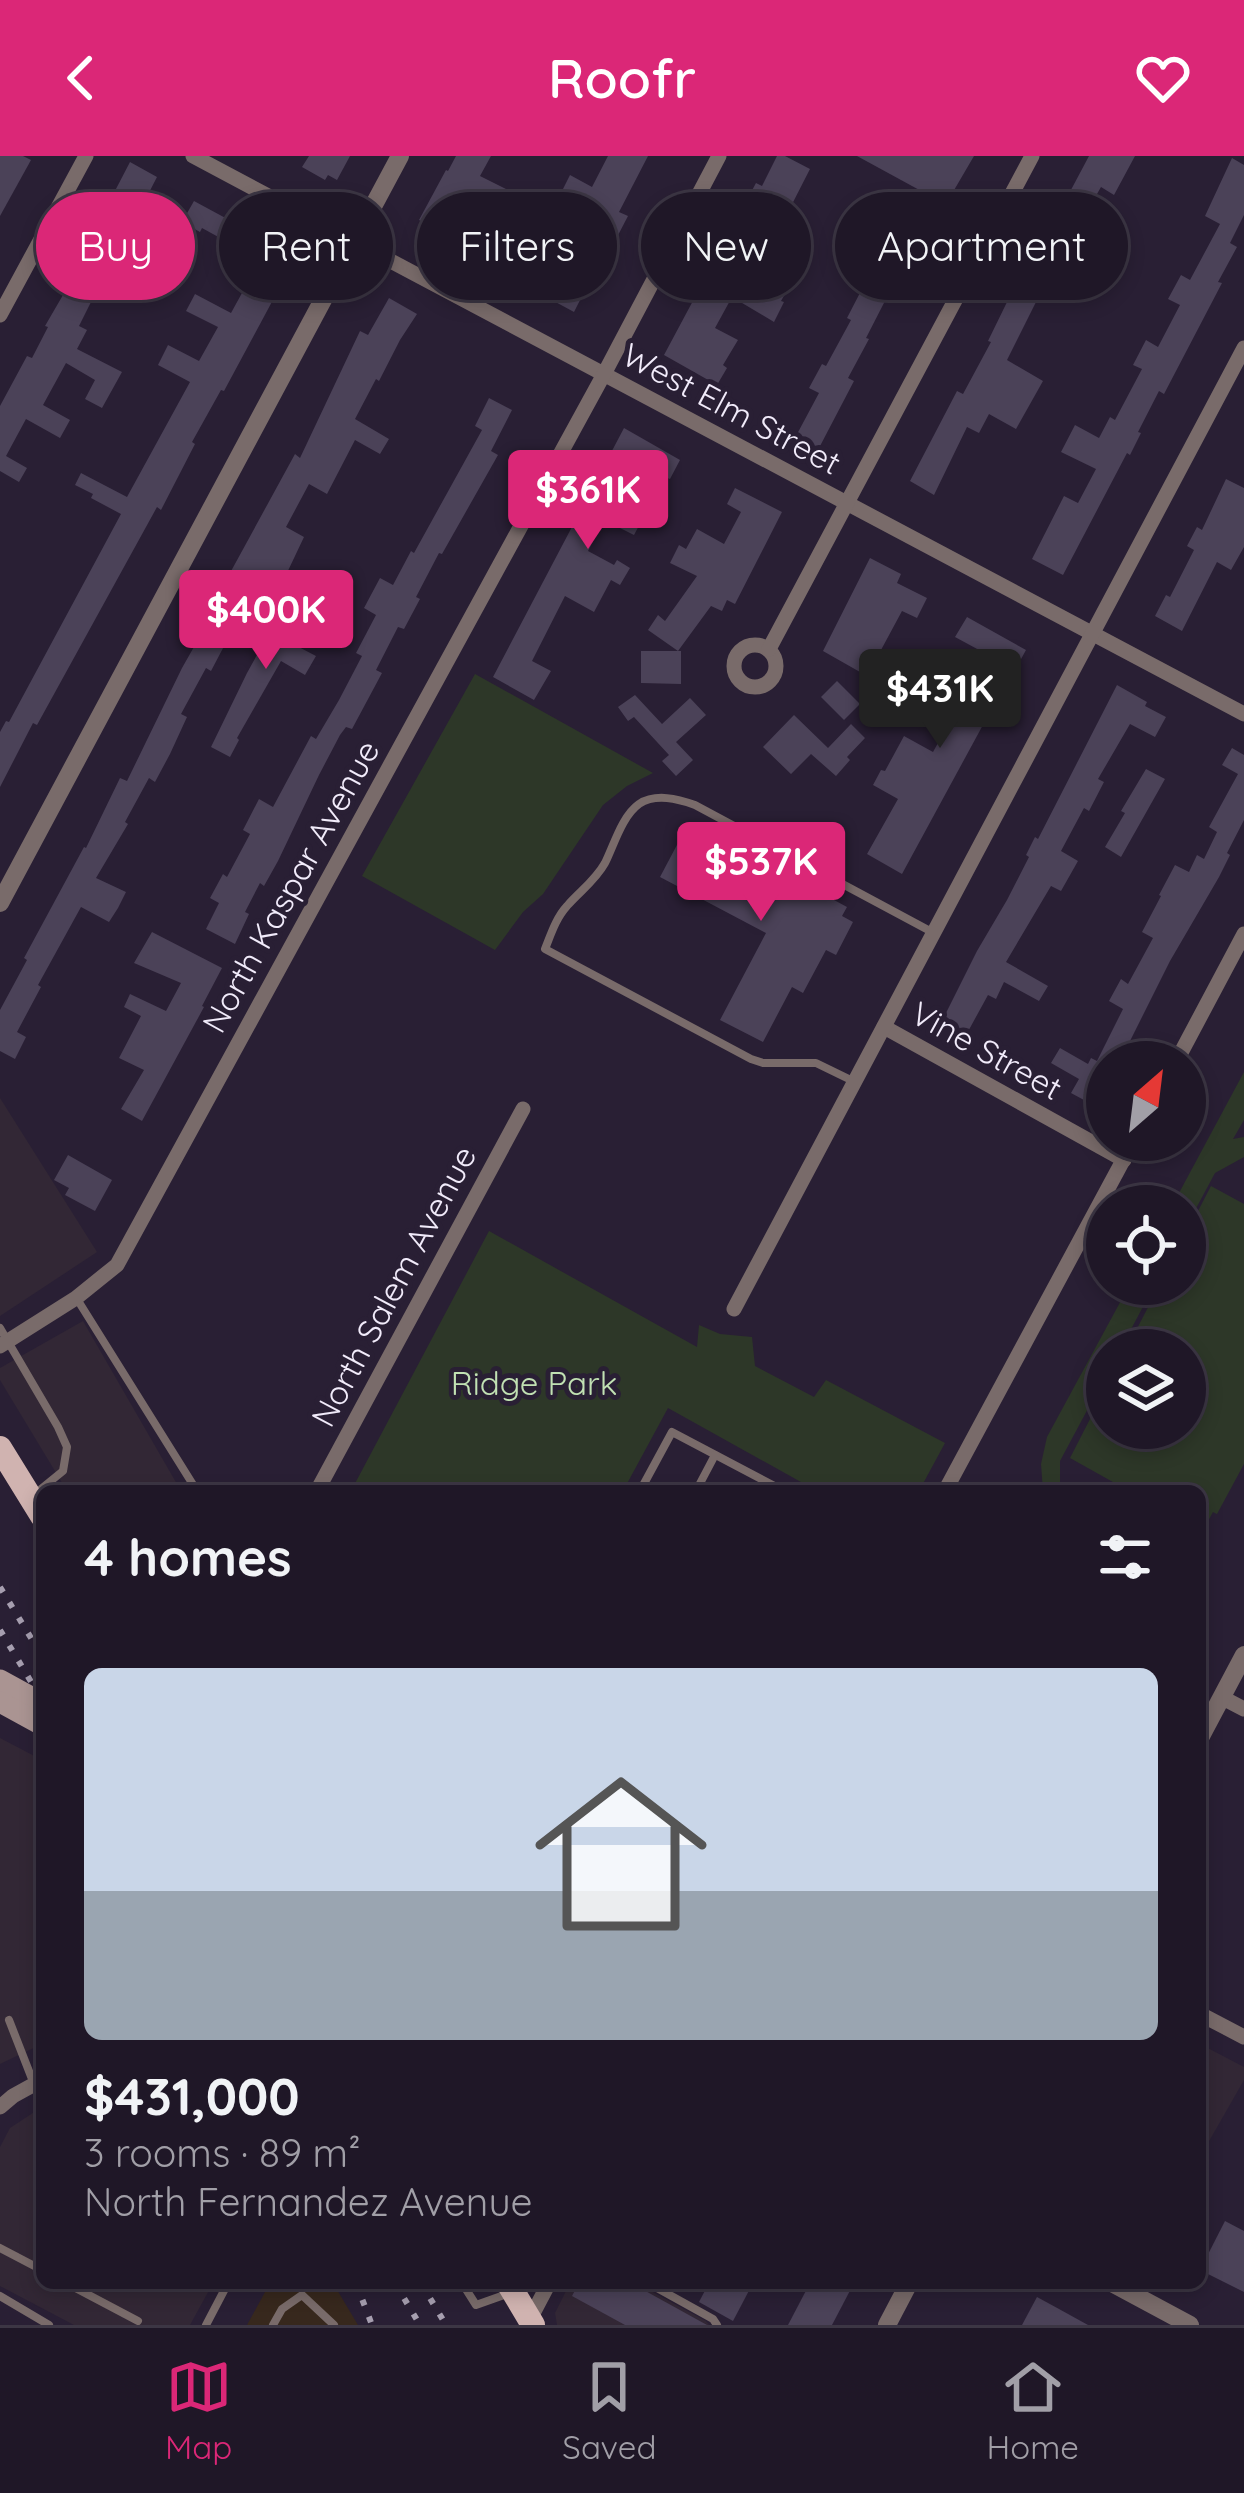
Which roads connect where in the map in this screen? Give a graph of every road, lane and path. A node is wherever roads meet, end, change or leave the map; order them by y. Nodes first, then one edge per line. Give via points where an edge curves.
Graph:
1 (86, 156) edge
2 (193, 156) edge
3 (400, 156) edge
4 (719, 156) edge
5 (1032, 156) edge
6 (261, 192) edge
7 (381, 192) edge
8 (393, 262) edge
9 (322, 300) edge
10 (0, 315) edge
11 (1244, 348) edge
12 (604, 374) junction
13 (846, 503) junction
14 (1093, 633) junction
15 (769, 649) dead end
16 (1244, 714) edge
17 (0, 903) edge
18 (934, 933) junction
19 (1244, 934) edge
20 (884, 1027) junction
21 (1187, 1041) edge
22 (855, 1082) junction
23 (523, 1109) dead end
24 (1086, 1139) edge
25 (1123, 1161) edge
26 (76, 1298) junction
27 (734, 1309) dead end
28 (3, 1339) edge
29 (0, 1448) edge
30 (716, 1455) junction
31 (52, 1485) edge
32 (193, 1485) edge
33 (320, 1485) edge
34 (643, 1485) edge
35 (699, 1485) edge
36 (773, 1485) edge
37 (949, 1485) edge
38 (36, 1507) edge
39 (1244, 1654) edge
40 (0, 1680) edge
41 (1221, 1697) junction
42 (36, 1700) edge
43 (0, 1702) edge
44 (1244, 1709) edge
45 (36, 1722) edge
46 (1206, 1726) edge
47 (1206, 2017) edge
48 (9, 2020) dead end
49 (1244, 2037) edge
50 (36, 2078) edge
51 (36, 2083) edge
52 (1, 2105) edge
53 (0, 2248) edge
54 (36, 2267) edge
55 (78, 2289) edge
56 (225, 2289) edge
57 (466, 2289) edge
58 (507, 2289) edge
59 (512, 2289) edge
60 (546, 2289) edge
61 (659, 2289) edge
62 (906, 2289) edge
63 (1123, 2289) edge
64 (0, 2296) edge
65 (138, 2321) dead end
66 (531, 2322) edge
67 (49, 2325) edge
68 (206, 2325) edge
69 (273, 2325) edge
70 (334, 2325) edge
71 (717, 2325) edge
72 (886, 2325) edge
73 (1190, 2325) edge

1 - 10 street
2 - 6 street, West Elm Street
3 - 7 street
4 - 12 street, North Kaspar Avenue
5 - 13 street
8 - 12 street, West Elm Street
9 - 17 street
11 - 14 street
12 - 13 street, West Elm Street
12 - 26 street, North Kaspar Avenue via 117,1265
13 - 14 street, West Elm Street
13 - 15 street
14 - 16 street, West Elm Street
14 - 18 street
18 - 20 street
18 - 22 lane via 674,798 649,800 630,813 602,869 556,922 545,949 701,1034 751,1059 816,1063
19 - 21 street
20 - 22 street
20 - 24 street, Vine Street
22 - 27 street
23 - 33 street, North Salem Avenue
25 - 37 street
26 - 28 street, North Kaspar Avenue
26 - 32 lane
28 - 31 lane via 67,1447
29 - 38 main road
30 - 34 lane via 672,1432
30 - 35 lane
30 - 36 lane
39 - 41 street
40 - 42 main road
41 - 44 street
41 - 46 street
43 - 45 main road
47 - 49 street
48 - 50 lane
51 - 52 street
53 - 54 lane
55 - 65 lane
56 - 68 lane
57 - 58 lane via 476,2306
59 - 66 main road
60 - 66 street
61 - 71 lane
62 - 72 street
63 - 73 street
64 - 67 lane
69 - 70 lane via 302,2295

